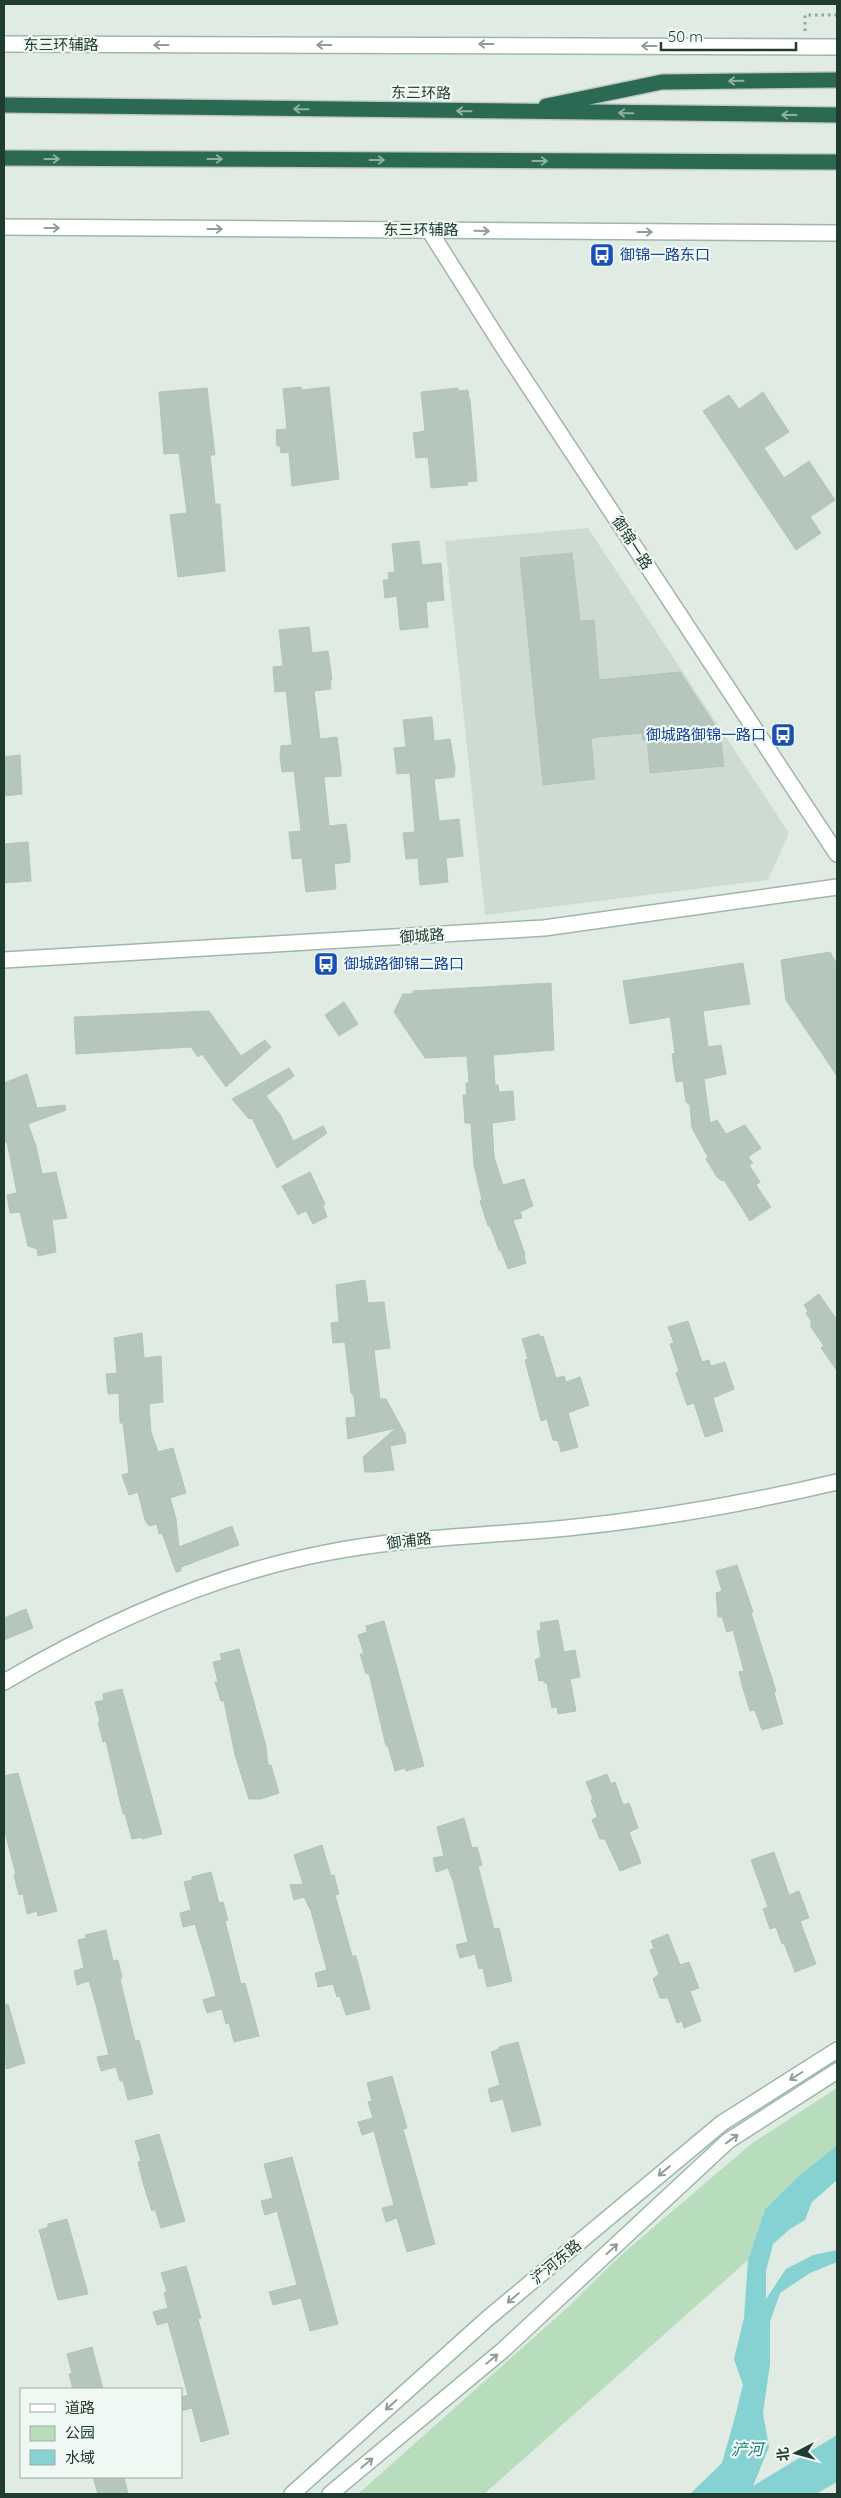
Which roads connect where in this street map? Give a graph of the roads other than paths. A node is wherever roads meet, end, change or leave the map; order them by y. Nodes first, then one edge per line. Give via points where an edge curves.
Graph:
1 (4, 44) edge
2 (837, 47) edge
3 (837, 80) edge
4 (4, 105) edge
5 (516, 112) junction
6 (837, 115) edge
7 (4, 158) edge
8 (837, 162) edge
9 (4, 227) edge
10 (429, 230) junction
11 (837, 233) edge
12 (837, 854) edge
13 (837, 887) edge
14 (4, 960) edge
15 (837, 1482) edge
16 (4, 1682) edge
17 (837, 2050) edge
18 (837, 2071) edge
19 (292, 2494) edge
20 (330, 2494) edge

2 -> 1 main road, 东三环辅路
3 -> 5 highway via 662,82
5 -> 4 highway, 东三环路
6 -> 5 highway, 东三环路
7 -> 8 highway
9 -> 10 main road, 东三环辅路
10 -> 11 main road, 东三环辅路
10 - 12 main road, 御锦一路
13 - 14 main road, 御城路 via 544,928
15 - 16 main road, 御浦路 via 658,1517 434,1538 349,1549 285,1562 246,1572 154,1606 92,1633
17 -> 19 main road, 浐河东路 via 722,2123 487,2319
20 -> 18 main road, 浐河东路 via 502,2351 728,2141

